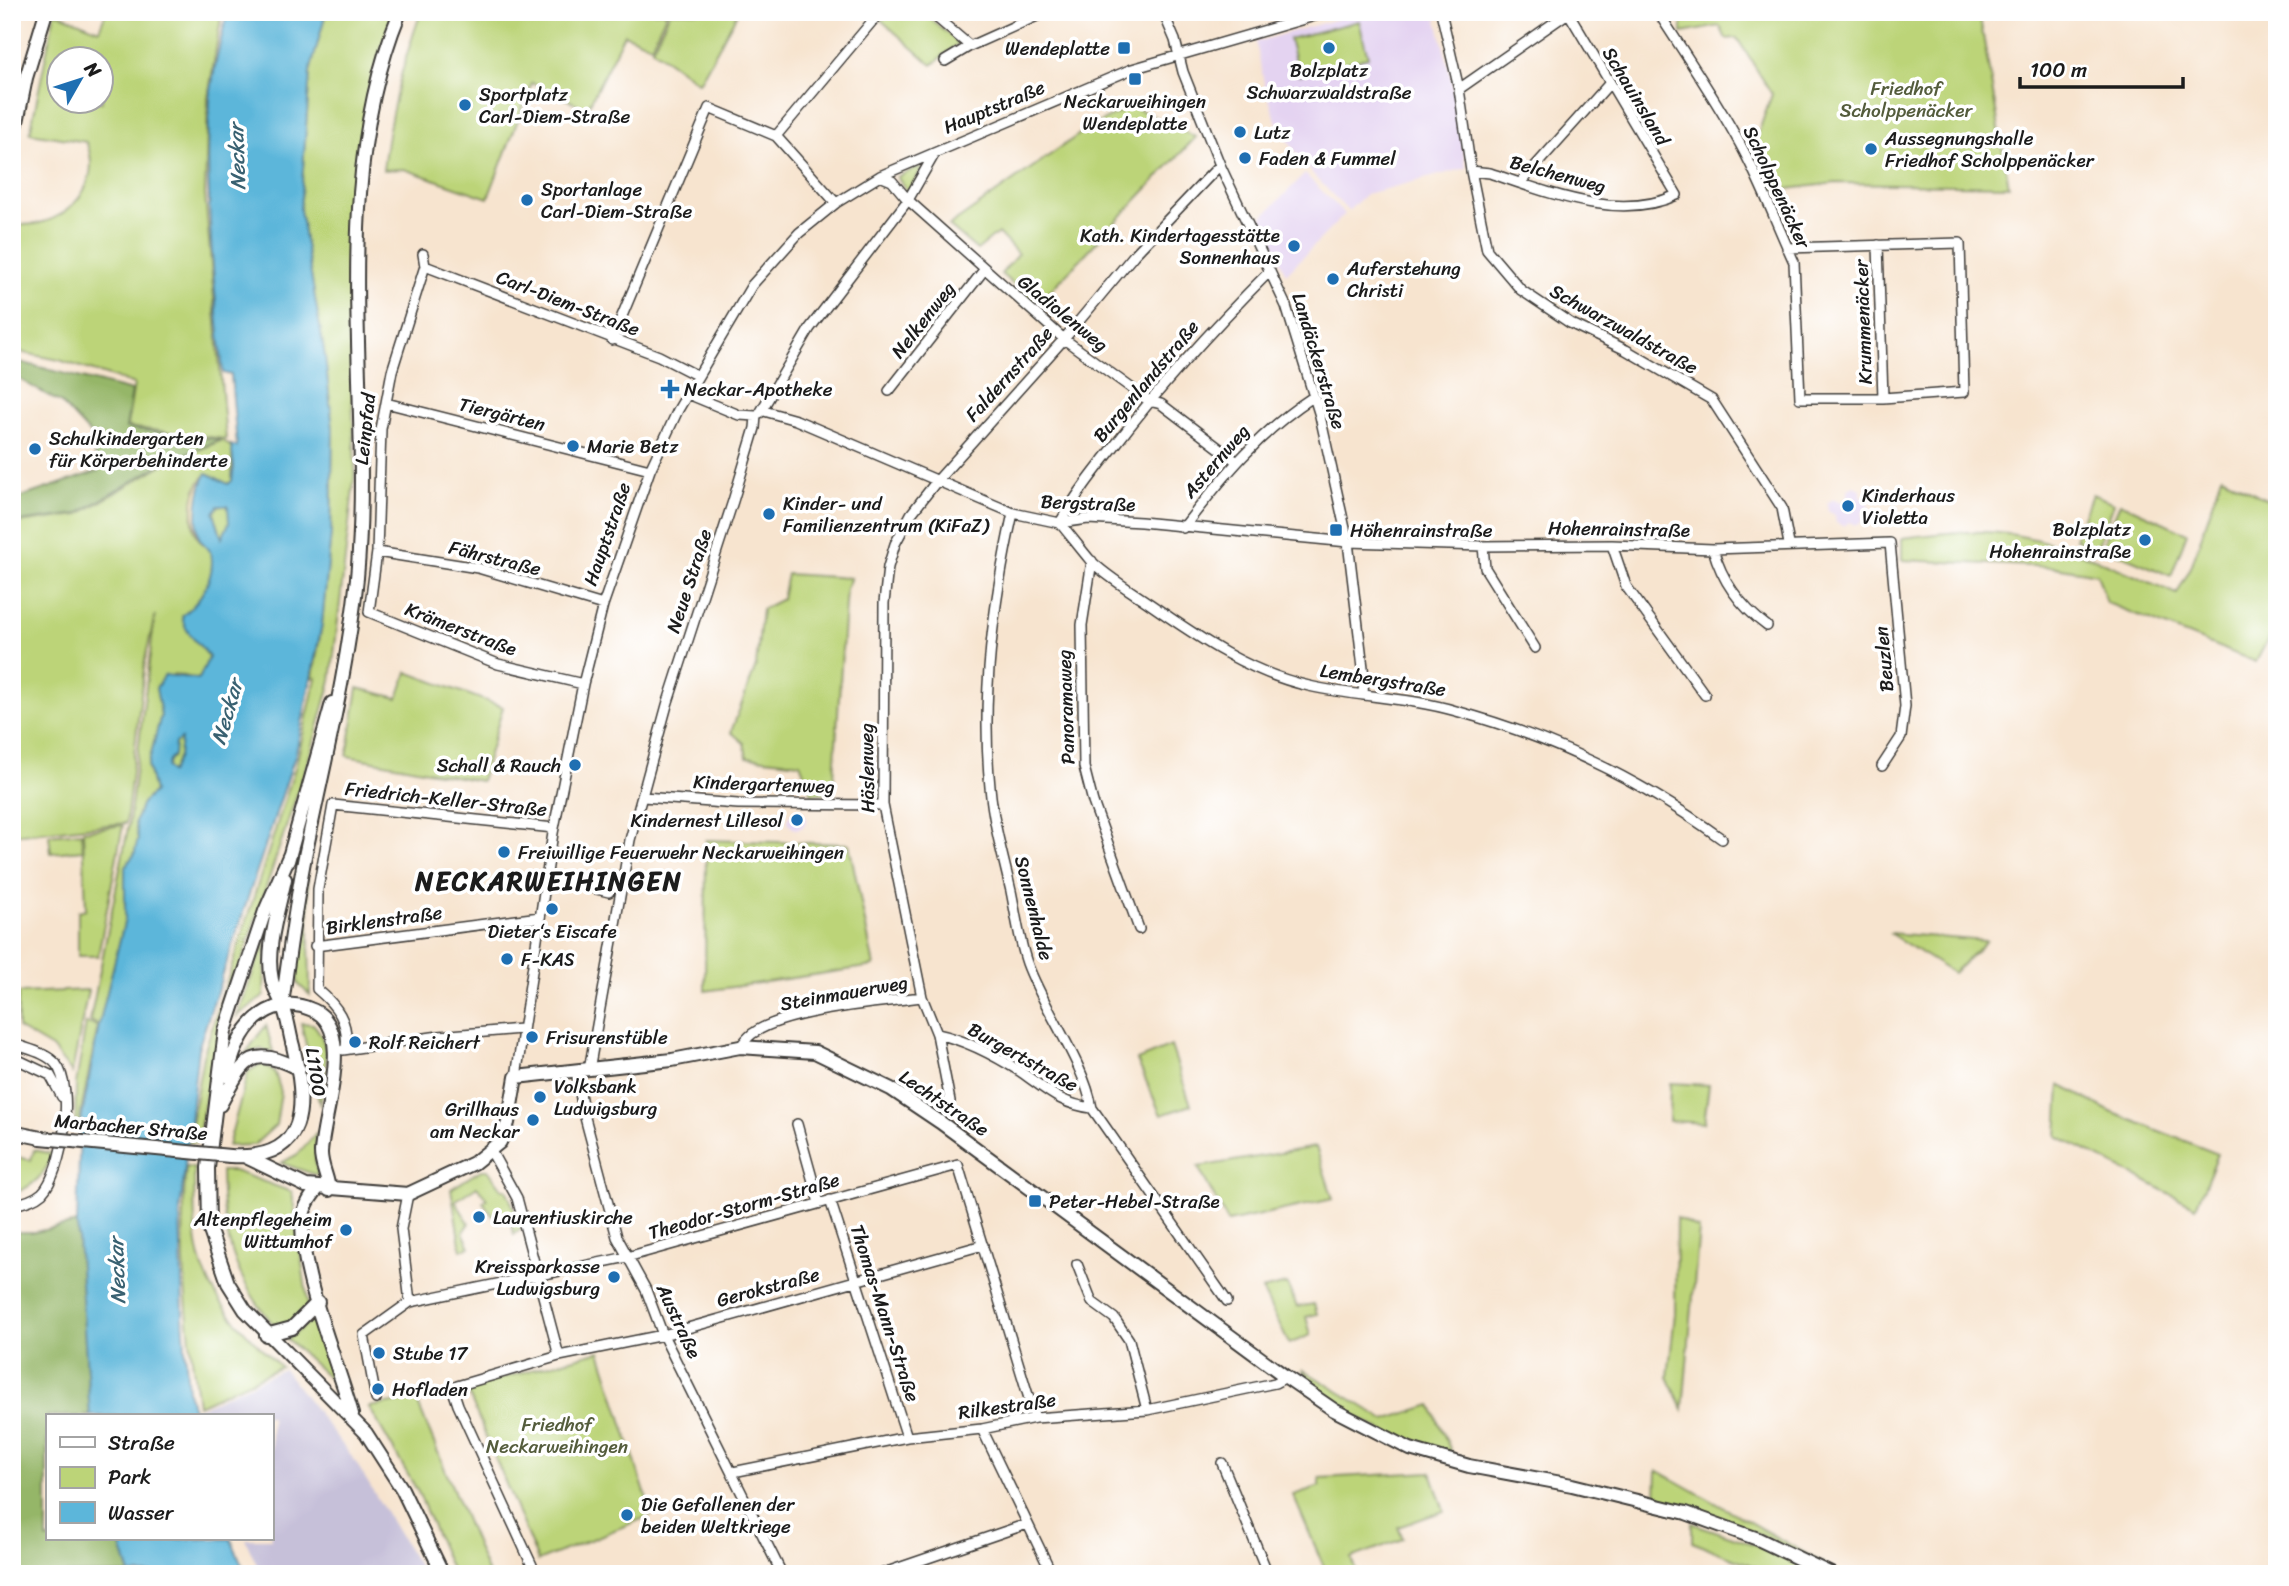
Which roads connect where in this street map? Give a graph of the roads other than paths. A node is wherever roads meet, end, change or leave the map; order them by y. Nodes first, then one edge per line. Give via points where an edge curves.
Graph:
1 (46, 12) edge
2 (400, 12) edge
3 (880, 12) edge
4 (930, 12) edge
5 (1046, 12) edge
6 (1163, 12) edge
7 (1328, 12) edge
8 (1441, 12) edge
9 (1658, 12) edge
10 (1568, 13) edge
11 (1312, 14) edge
12 (970, 46) junction
13 (1178, 54) junction
14 (946, 61) dead end
15 (1609, 84) junction
16 (1459, 89) junction
17 (776, 136) junction
18 (12, 147) edge
19 (935, 153) junction
20 (1220, 165) junction
21 (1471, 171) junction
22 (880, 176) junction
23 (1520, 183) junction
24 (1677, 195) joint
25 (908, 200) junction
26 (836, 203) junction
27 (1878, 245) junction
28 (1787, 248) junction
29 (423, 254) dead end
30 (425, 266) junction
31 (984, 270) junction
32 (1270, 271) junction
33 (1064, 339) junction
34 (612, 340) junction
35 (698, 376) junction
36 (889, 391) dead end
37 (688, 394) junction
38 (1313, 397) junction
39 (1883, 398) junction
40 (1149, 401) junction
41 (386, 403) junction
42 (760, 413) junction
43 (1236, 461) junction
44 (650, 470) junction
45 (936, 482) junction
46 (1013, 513) junction
47 (1060, 523) junction
48 (1183, 528) junction
49 (1348, 542) junction
50 (1890, 543) joint
51 (1789, 544) junction
52 (1612, 545) junction
53 (1483, 546) junction
54 (1713, 548) junction
55 (377, 552) junction
56 (1092, 561) junction
57 (603, 605) junction
58 (369, 612) joint
59 (1767, 626) dead end
60 (1535, 648) dead end
61 (340, 678) junction
62 (583, 684) junction
63 (1363, 695) junction
64 (1705, 695) dead end
65 (1882, 766) dead end
66 (643, 797) junction
67 (883, 805) junction
68 (554, 828) junction
69 (1721, 839) dead end
70 (290, 854) junction
71 (546, 877) junction
72 (608, 892) dead end
73 (540, 917) junction
74 (1139, 929) dead end
75 (315, 946) junction
76 (922, 997) junction
77 (282, 1004) junction
78 (522, 1029) junction
79 (937, 1034) junction
80 (12, 1044) edge
81 (740, 1048) junction
82 (338, 1053) junction
83 (12, 1057) edge
84 (299, 1069) junction
85 (583, 1071) junction
86 (516, 1077) junction
87 (950, 1101) dead end
88 (64, 1102) junction
89 (1092, 1108) junction
90 (218, 1110) junction
91 (797, 1124) dead end
92 (12, 1132) edge
93 (491, 1151) junction
94 (246, 1157) junction
95 (324, 1189) junction
96 (408, 1194) junction
97 (830, 1200) junction
98 (819, 1203) junction
99 (12, 1205) edge
100 (983, 1245) junction
101 (627, 1258) junction
102 (1077, 1264) dead end
103 (539, 1276) junction
104 (855, 1282) junction
105 (1227, 1300) dead end
106 (318, 1302) junction
107 (410, 1302) junction
108 (267, 1335) junction
109 (663, 1335) junction
110 (559, 1356) junction
111 (1286, 1377) junction
112 (376, 1399) dead end
113 (1147, 1410) junction
114 (353, 1417) junction
115 (1035, 1418) junction
116 (982, 1429) junction
117 (907, 1437) junction
118 (1222, 1463) dead end
119 (733, 1472) junction
120 (1027, 1524) junction
121 (443, 1574) edge
122 (536, 1574) edge
123 (782, 1574) edge
124 (881, 1574) edge
125 (1052, 1574) edge
126 (1268, 1574) edge
127 (1831, 1574) edge

1 - 18 main road
2 - 61 main road via 378,82 360,195 360,528 355,593
3 - 17 street
4 - 12 street
5 - 12 street
6 - 13 street, Landäckerstraße
7 - 11 street, Hauptstraße
8 - 16 street, Schwarzwaldstraße
9 - 28 street, Scholppenäcker via 1740,143
10 - 15 street, Schauinsland
10 - 16 street
11 - 13 street, Hauptstraße
12 - 14 street
13 - 19 street, Hauptstraße
13 - 20 street, Landäckerstraße
15 - 23 street
15 - 24 street, Schauinsland
16 - 21 street, Schwarzwaldstraße
17 - 26 street
17 - 34 street via 709,108
19 - 22 street, Hauptstraße
19 - 25 street, Neue Straße
20 - 32 street, Landäckerstraße
20 - 33 street, Faldernstraße via 1134,255
21 - 23 street, Belchenweg
21 - 51 street, Schwarzwaldstraße via 1488,250 1521,290 1570,323 1712,400 1782,508
22 - 25 street, Gladiolenweg via 892,181
22 - 26 street, Hauptstraße
23 - 24 street, Belchenweg via 1607,206 1663,202
25 - 31 street, Gladiolenweg
25 - 42 street, Neue Straße via 810,328
26 - 35 street, Hauptstraße via 784,248 752,285
27 - 28 street
27 - 39 street, Krummenäcker
27 - 39 street via 1960,243 1964,392
28 - 39 street, Scholppenäcker via 1794,262 1800,398
29 - 30 street, Leinpfad
30 - 34 street, Carl-Diem-Straße
30 - 41 street, Leinpfad
31 - 33 street, Gladiolenweg
31 - 36 street, Nelkenweg
32 - 38 street, Landäckerstraße via 1286,306
32 - 40 street, Burgenlandstraße
33 - 40 street, Gladiolenweg
33 - 45 street, Faldernstraße
34 - 35 street, Carl-Diem-Straße
35 - 37 street, Hauptstraße
37 - 42 street, Bergstraße via 739,415
37 - 44 street, Hauptstraße
38 - 43 street, Asternweg via 1266,431
38 - 49 street, Landäckerstraße
40 - 43 street, Gladiolenweg via 1161,404
40 - 47 street, Burgenlandstraße via 1070,503
41 - 44 street, Tiergärten
41 - 55 street, Leinpfad
42 - 45 street, Bergstraße via 796,420
42 - 66 street, Neue Straße via 667,705
43 - 48 street, Asternweg
44 - 57 street, Hauptstraße
45 - 46 street, Bergstraße
45 - 67 street, Häslenweg via 911,514 888,567
46 - 47 street, Bergstraße
46 - 89 street, Sonnenhalde via 990,651 990,789 1027,963 1089,1087
47 - 48 street, Bergstraße via 1088,519
47 - 56 street, Lembergstraße
48 - 49 street, Bergstraße
49 - 53 street, Hohenrainstraße
49 - 63 street, Landäckerstraße
50 - 51 street, Hohenrainstraße
50 - 65 street, Beuzlen via 1905,706 1902,737
51 - 54 street, Hohenrainstraße
52 - 53 street, Hohenrainstraße
52 - 54 street, Hohenrainstraße
52 - 64 street via 1626,586
53 - 60 street via 1485,568
54 - 59 street via 1720,574 1750,613
55 - 57 street, Fährstraße via 478,568
55 - 58 street, Leinpfad
56 - 63 street, Lembergstraße via 1198,638 1262,671
56 - 74 street, Panoramaweg via 1082,625 1084,767
57 - 62 street, Hauptstraße
58 - 62 street, Krämerstraße via 498,664
61 - 70 main road
61 - 77 main road via 334,728 294,914
62 - 68 street, Hauptstraße
63 - 69 street, Lembergstraße via 1452,709 1553,745 1661,797
66 - 67 street, Kindergartenweg via 738,804
66 - 85 street, Neue Straße via 620,885
67 - 76 street, Häslenweg
68 - 71 street, Hauptstraße
68 - 75 street, Friedrich-Keller-Straße via 333,805 318,890
70 - 77 main road, L1100 via 272,956 271,977
70 - 90 main road via 265,911 225,1031
71 - 72 street
71 - 73 street, Hauptstraße
73 - 75 street, Birklenstraße
73 - 78 street, Hauptstraße
75 - 82 street via 317,989 336,1005 345,1024
76 - 79 street, Häslenweg
76 - 81 street, Steinmauerweg via 768,1025 752,1033
77 - 82 main road via 304,1006 326,1018
77 - 84 main road, L1100
77 - 90 main road via 259,1016 241,1037
78 - 82 street via 439,1036
78 - 86 street, Hauptstraße
79 - 87 street, Häslenweg
79 - 89 street, Burgertstraße via 957,1038 1017,1070 1070,1105
80 - 88 street via 56,1065 65,1086
81 - 85 main road, Lechtstraße
81 - 111 main road, Lechtstraße via 816,1052 891,1089
82 - 95 main road via 321,1153
83 - 88 street via 50,1075
84 - 90 main road via 268,1056 252,1057 244,1062
84 - 94 main road, L1100 via 302,1110 298,1125 272,1151
85 - 86 main road, Lechtstraße
85 - 101 street, Austraße via 607,1203
86 - 93 main road, Hauptstraße via 505,1133
88 - 99 street via 61,1153 50,1183 36,1198
89 - 105 street, Sonnenhalde
90 - 108 main road via 208,1168 209,1228 228,1283
91 - 98 street
92 - 94 main road, Marbacher Straße, bridge
93 - 96 main road
93 - 103 street via 517,1198
94 - 95 main road via 294,1182
95 - 96 main road
95 - 106 main road via 307,1204 302,1228
96 - 107 street via 401,1229
97 - 98 street, Theodor-Storm-Straße
97 - 100 street, Theodor-Storm-Straße via 957,1165
97 - 104 street, Thomas-Mann-Straße
98 - 101 street, Theodor-Storm-Straße
100 - 104 street, Gerokstraße
100 - 115 street
101 - 103 street, Theodor-Storm-Straße
101 - 109 street, Austraße via 646,1290
102 - 113 street via 1092,1303 1114,1318 1129,1340
103 - 107 street, Theodor-Storm-Straße
103 - 110 street
104 - 109 street, Gerokstraße
104 - 117 street, Thomas-Mann-Straße
106 - 108 main road via 292,1328
106 - 114 main road
107 - 112 street via 364,1335
108 - 114 main road
109 - 110 street, Gerokstraße
109 - 119 street, Austraße
110 - 122 street, Gerokstraße via 462,1383 454,1390
111 - 113 street, Rilkestraße
111 - 127 main road, Lechtstraße via 1334,1410 1419,1452 1686,1513 1758,1539
113 - 115 street, Rilkestraße
114 - 121 main road via 398,1482
115 - 116 street, Rilkestraße
116 - 117 street, Rilkestraße
116 - 120 street
117 - 119 street, Rilkestraße
118 - 126 street
119 - 123 street, Austraße
120 - 124 street
120 - 125 street

